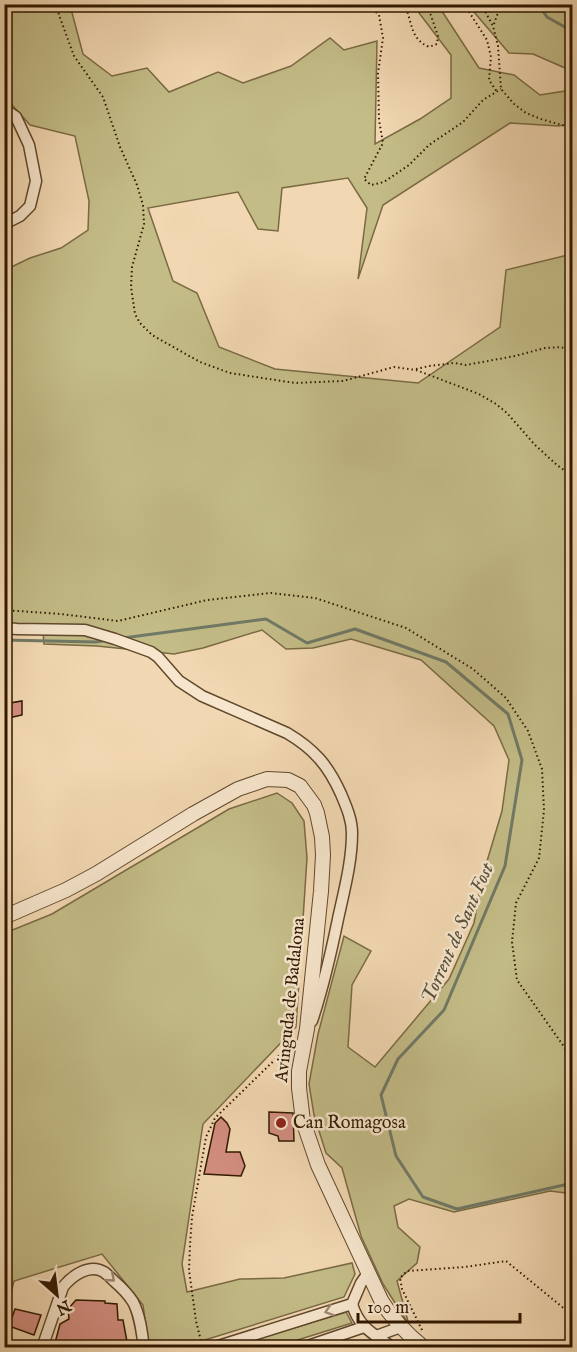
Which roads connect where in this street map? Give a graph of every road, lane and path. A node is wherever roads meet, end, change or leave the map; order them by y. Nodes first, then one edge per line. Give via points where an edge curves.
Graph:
1 (57, 4) edge
2 (363, 4) edge
3 (381, 4) edge
4 (404, 4) edge
5 (427, 4) edge
6 (464, 4) edge
7 (481, 4) edge
8 (501, 4) edge
9 (373, 9) junction
10 (493, 26) junction
11 (501, 89) junction
12 (497, 92) junction
13 (4, 109) edge
14 (573, 128) edge
15 (4, 222) edge
16 (573, 353) edge
17 (414, 370) junction
18 (573, 476) edge
19 (4, 610) edge
20 (4, 628) edge
21 (4, 916) edge
22 (307, 1029) junction
23 (292, 1043) dead end
24 (573, 1058) edge
25 (368, 1273) junction
26 (352, 1304) junction
27 (573, 1315) edge
28 (364, 1327) junction
29 (401, 1328) junction
30 (376, 1336) junction
31 (425, 1343) edge
32 (42, 1347) edge
33 (144, 1347) edge
34 (203, 1347) edge
35 (212, 1347) edge
36 (302, 1347) edge
37 (393, 1347) edge

1 - 17 path via 74,56 103,97 143,205 144,224 131,286 140,323 152,335 200,362 230,373 296,383 343,381 394,367
2 - 9 path
3 - 9 path
4 - 5 path via 411,30 420,43 429,47 438,44 438,36
6 - 12 path via 487,40 491,57 489,80
7 - 10 path
8 - 10 path
9 - 12 path via 380,15 383,38 378,73 383,143 364,178 371,185 384,182 409,165 429,145 464,122 483,99
10 - 11 path
11 - 12 path
11 - 14 path via 526,113
13 - 15 street via 16,117 29,145 36,181 30,206 20,216
16 - 17 path via 561,347 545,348
17 - 18 path via 496,404 535,445
19 - 24 path via 118,621 207,600 271,593 315,598 406,628 473,669 506,698 528,731 542,770 544,810 539,858 516,903 512,942 517,980
20 - 22 street via 85,630 151,652 191,689 287,733 310,749 327,768 350,816 352,845 334,939 315,1013
21 - 22 street, Avinguda de Badalona via 76,885 238,789 267,779 288,780 300,786 314,805 322,837 321,891
22 - 25 street, Avinguda de Badalona via 299,1071 303,1121 318,1165
23 - 34 path via 214,1118 206,1137 192,1217 189,1262
25 - 26 street
25 - 29 street, Avinguda de Badalona via 386,1309
26 - 28 street
26 -> 35 street
27 - 31 path via 506,1261 407,1271 400,1278 402,1289
28 - 30 street
28 - 36 street
29 - 30 street
29 - 31 street, Avinguda de Badalona
30 - 37 street
32 -> 33 street via 63,1287 75,1275 89,1269 103,1271 133,1302

